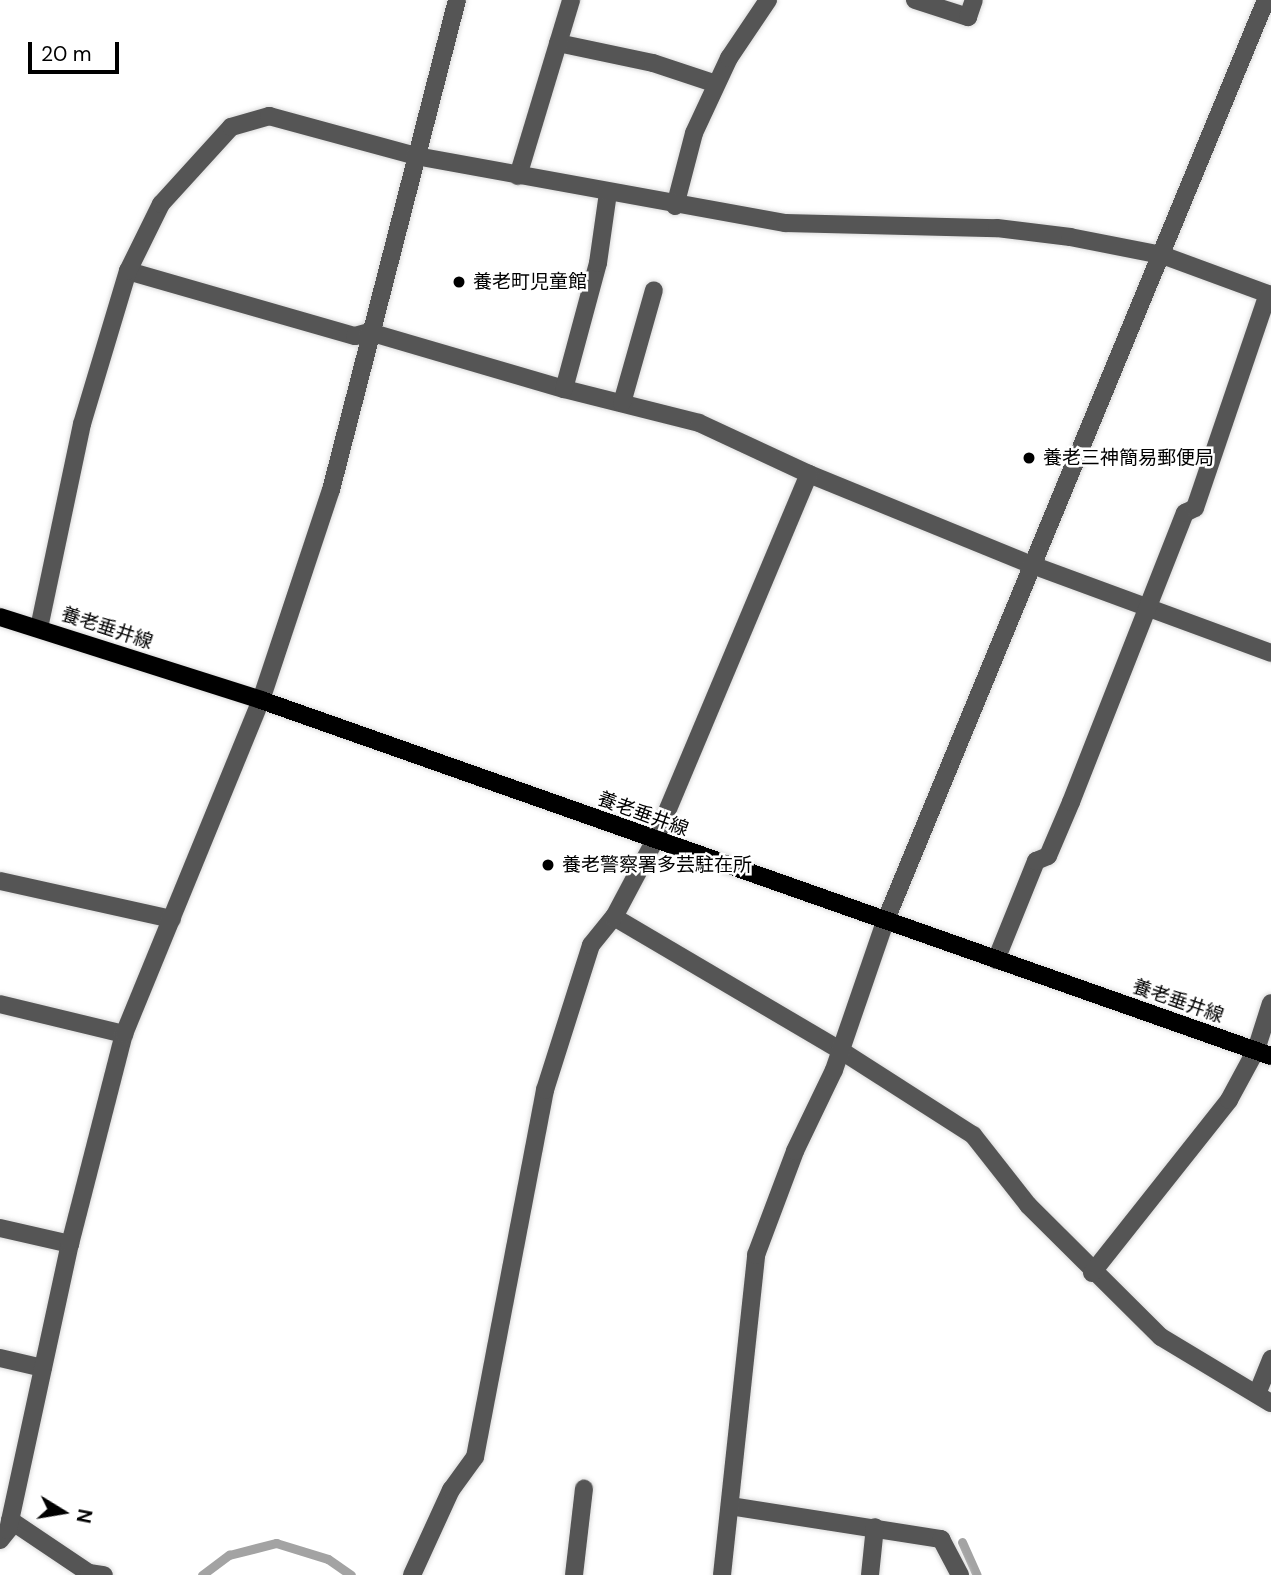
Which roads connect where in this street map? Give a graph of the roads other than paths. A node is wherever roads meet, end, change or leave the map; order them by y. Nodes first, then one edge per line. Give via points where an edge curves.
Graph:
1 (457, 0) edge
2 (571, 0) edge
3 (768, 0) edge
4 (915, 0) edge
5 (974, 0) edge
6 (1266, 0) edge
7 (558, 43) junction
8 (716, 84) junction
9 (416, 156) junction
10 (518, 176) junction
11 (608, 193) junction
12 (675, 206) junction
13 (1162, 256) junction
14 (128, 271) junction
15 (654, 290) dead end
16 (1270, 295) edge
17 (369, 332) junction
18 (564, 389) junction
19 (622, 403) junction
20 (809, 474) junction
21 (1032, 565) junction
22 (1149, 608) junction
23 (0, 617) edge
24 (39, 628) junction
25 (1271, 653) edge
26 (261, 700) junction
27 (655, 840) junction
28 (0, 881) edge
29 (614, 917) junction
30 (172, 919) junction
31 (885, 922) junction
32 (996, 960) junction
33 (1271, 1003) edge
34 (0, 1004) edge
35 (124, 1034) junction
36 (840, 1050) junction
37 (1264, 1053) edge
38 (0, 1228) edge
39 (70, 1244) junction
40 (1091, 1273) junction
41 (0, 1358) edge
42 (1271, 1359) edge
43 (43, 1368) junction
44 (1264, 1398) edge
45 (584, 1489) dead end
46 (730, 1506) junction
47 (10, 1520) junction
48 (875, 1527) junction
49 (0, 1540) edge
50 (104, 1575) edge
51 (412, 1575) edge
52 (574, 1575) edge
53 (722, 1575) edge
54 (870, 1575) edge
55 (960, 1575) edge

1 - 9 street
2 - 7 street
3 - 8 street
4 - 5 street via 968,18
6 - 13 street
7 - 8 street via 653,63
7 - 10 street
8 - 12 street via 694,133
9 - 10 street
9 - 14 street via 269,116 231,127 162,204
9 - 17 street
10 - 11 street
11 - 12 street
11 - 18 street via 598,263
12 - 13 street via 785,223 997,228
13 - 16 street
13 - 21 street
14 - 17 street via 355,336
14 - 24 street via 82,424
15 - 19 street
16 - 22 street via 1195,508 1185,513
17 - 18 street
17 - 26 street via 331,490
18 - 19 street
19 - 20 street via 699,423
20 - 21 street
20 - 27 street
21 - 22 street
21 - 31 street
22 - 25 street
22 - 32 street via 1048,856 1037,861
23 - 24 main road, 養老垂井線
24 - 26 main road, 養老垂井線
26 - 27 main road, 養老垂井線
26 - 30 street
27 - 29 street
27 - 31 main road, 養老垂井線
28 - 30 street
29 - 36 street
29 - 51 street via 591,945 545,1090 475,1457 451,1490
30 - 35 street
31 - 32 main road, 養老垂井線
31 - 36 street
32 - 37 main road, 養老垂井線
33 - 37 street
34 - 35 street
35 - 39 street
36 - 40 street via 973,1135 1028,1205
36 - 46 street via 756,1255
37 - 40 street via 1113,1252
38 - 39 street
39 - 43 street
40 - 44 street via 1161,1337
41 - 43 street
42 - 44 street
43 - 47 street
45 - 52 street
46 - 48 street
46 - 53 street
47 - 49 street
47 - 50 street via 89,1573
48 - 54 street
48 - 55 street via 941,1539

